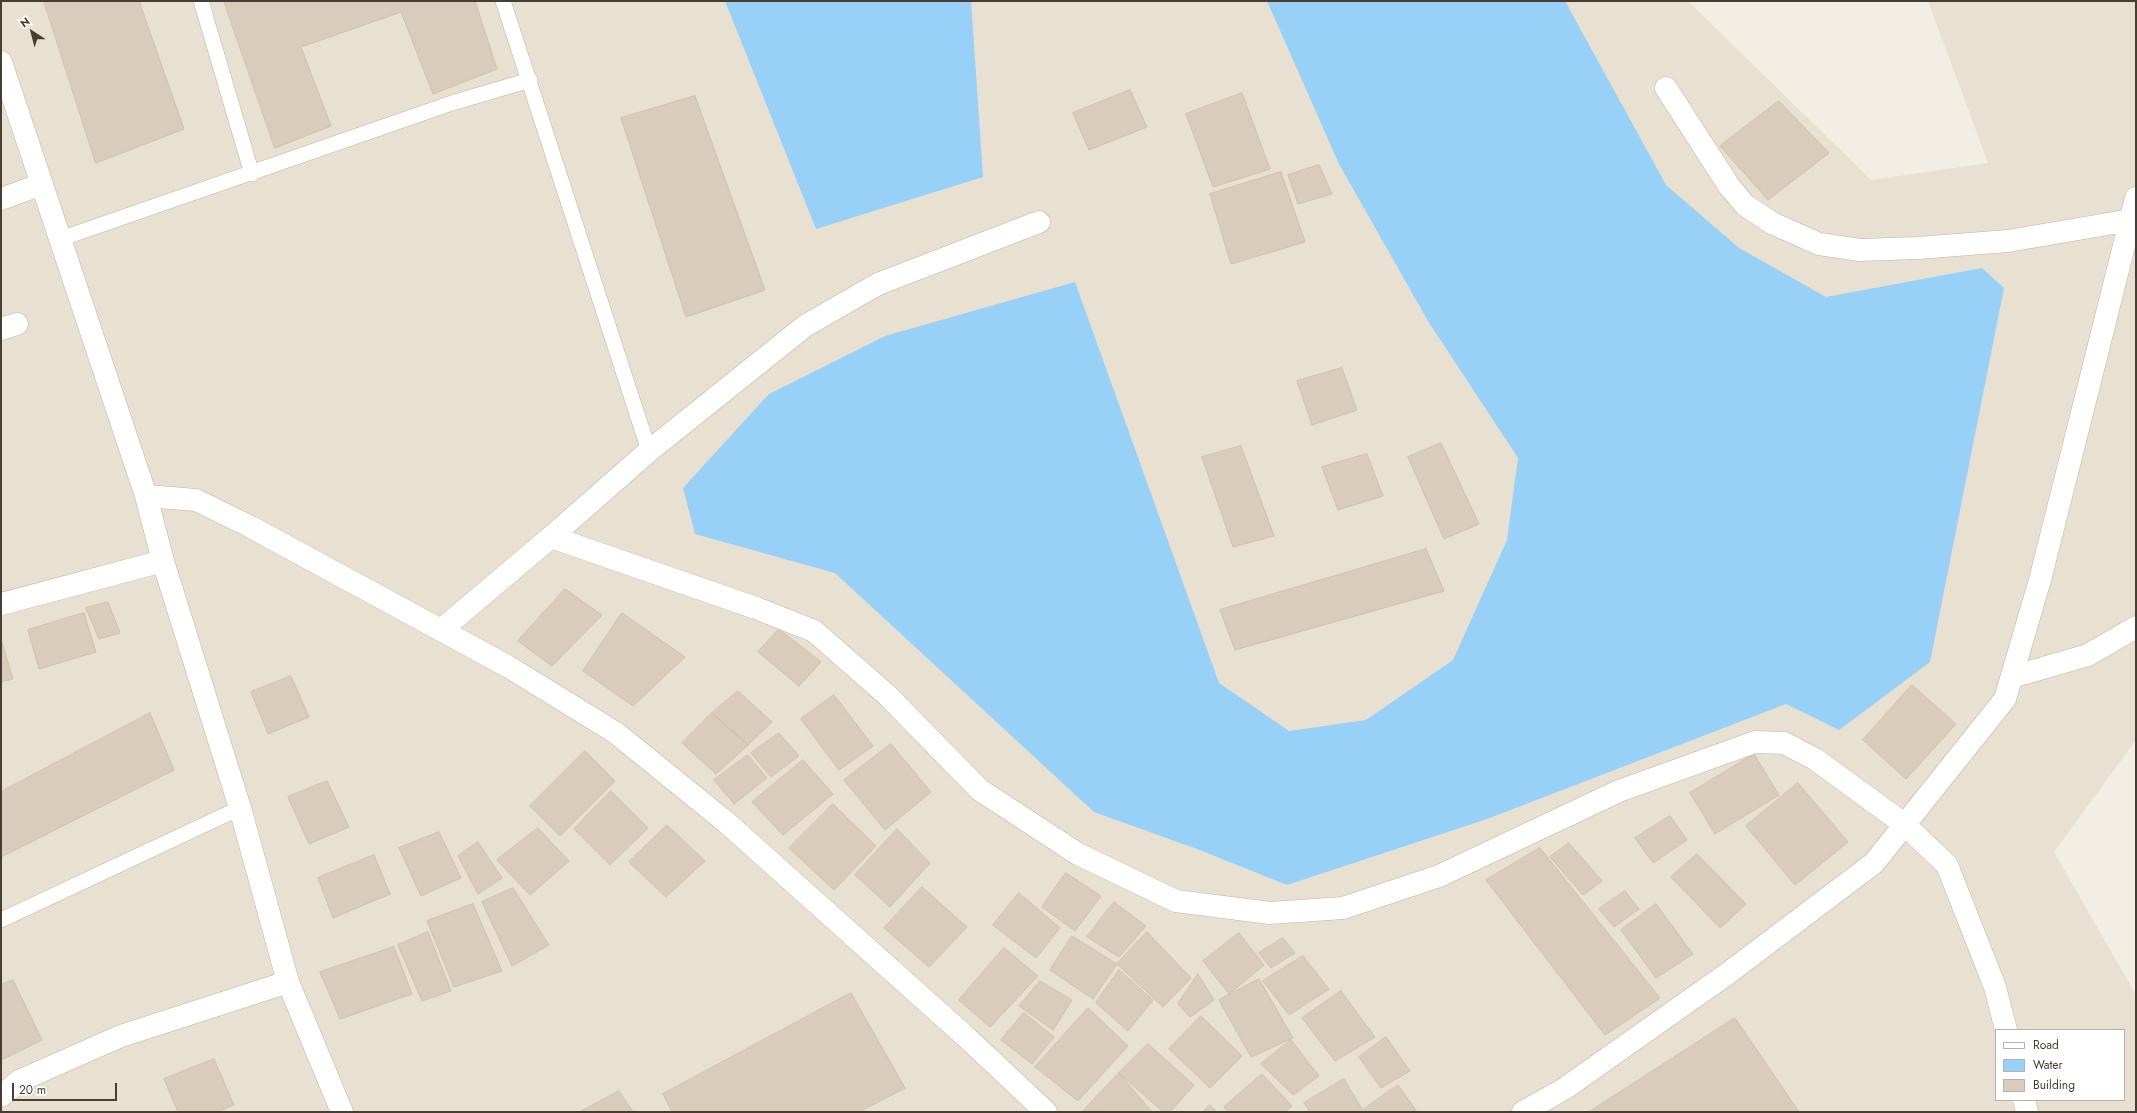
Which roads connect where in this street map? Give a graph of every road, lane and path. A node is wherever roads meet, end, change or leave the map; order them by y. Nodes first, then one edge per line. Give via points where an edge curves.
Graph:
1 (201, 1) edge
2 (503, 1) edge
3 (1, 62) edge
4 (530, 80) junction
5 (1666, 88) dead end
6 (252, 174) junction
7 (42, 184) junction
8 (1, 198) edge
9 (2136, 198) edge
10 (2131, 220) junction
11 (1040, 222) dead end
12 (60, 239) junction
13 (649, 451) junction
14 (146, 496) junction
15 (551, 537) junction
16 (163, 561) junction
17 (1, 604) edge
18 (2136, 627) edge
19 (441, 630) junction
20 (2012, 677) junction
21 (240, 808) junction
22 (1904, 824) junction
23 (1, 920) edge
24 (288, 982) junction
25 (2006, 1029) edge
26 (1, 1096) edge
27 (2024, 1101) edge
28 (342, 1112) edge
29 (1046, 1112) edge
30 (1523, 1112) edge
31 (2027, 1112) edge

1 - 6 lane
2 - 4 lane
3 - 7 street
4 - 6 lane via 452,103
4 - 13 lane
5 - 10 street via 1729,186 1745,205 1772,222 1819,244 1860,250 1918,248 2008,241
6 - 12 lane
7 - 8 street
7 - 12 street
9 - 10 street
10 - 20 street via 2040,580
11 - 13 street via 878,284 805,326
12 - 14 street
13 - 15 street
14 - 16 street
14 - 19 street via 196,500 258,530
15 - 19 street
15 - 22 street via 756,608 814,632 887,695 980,790 1078,854 1176,901 1270,914 1343,908 1439,876 1618,791 1755,742 1784,743 1815,759
16 - 17 street
16 - 21 street
18 - 20 street via 2088,655
19 - 29 street via 509,667 616,733 726,822
20 - 22 street via 2005,699
21 - 23 lane
21 - 24 street
22 - 25 street via 1947,865 1995,987
22 - 30 street via 1874,863 1714,983 1564,1089
24 - 26 street via 121,1036 18,1081
24 - 28 street
27 - 31 street

